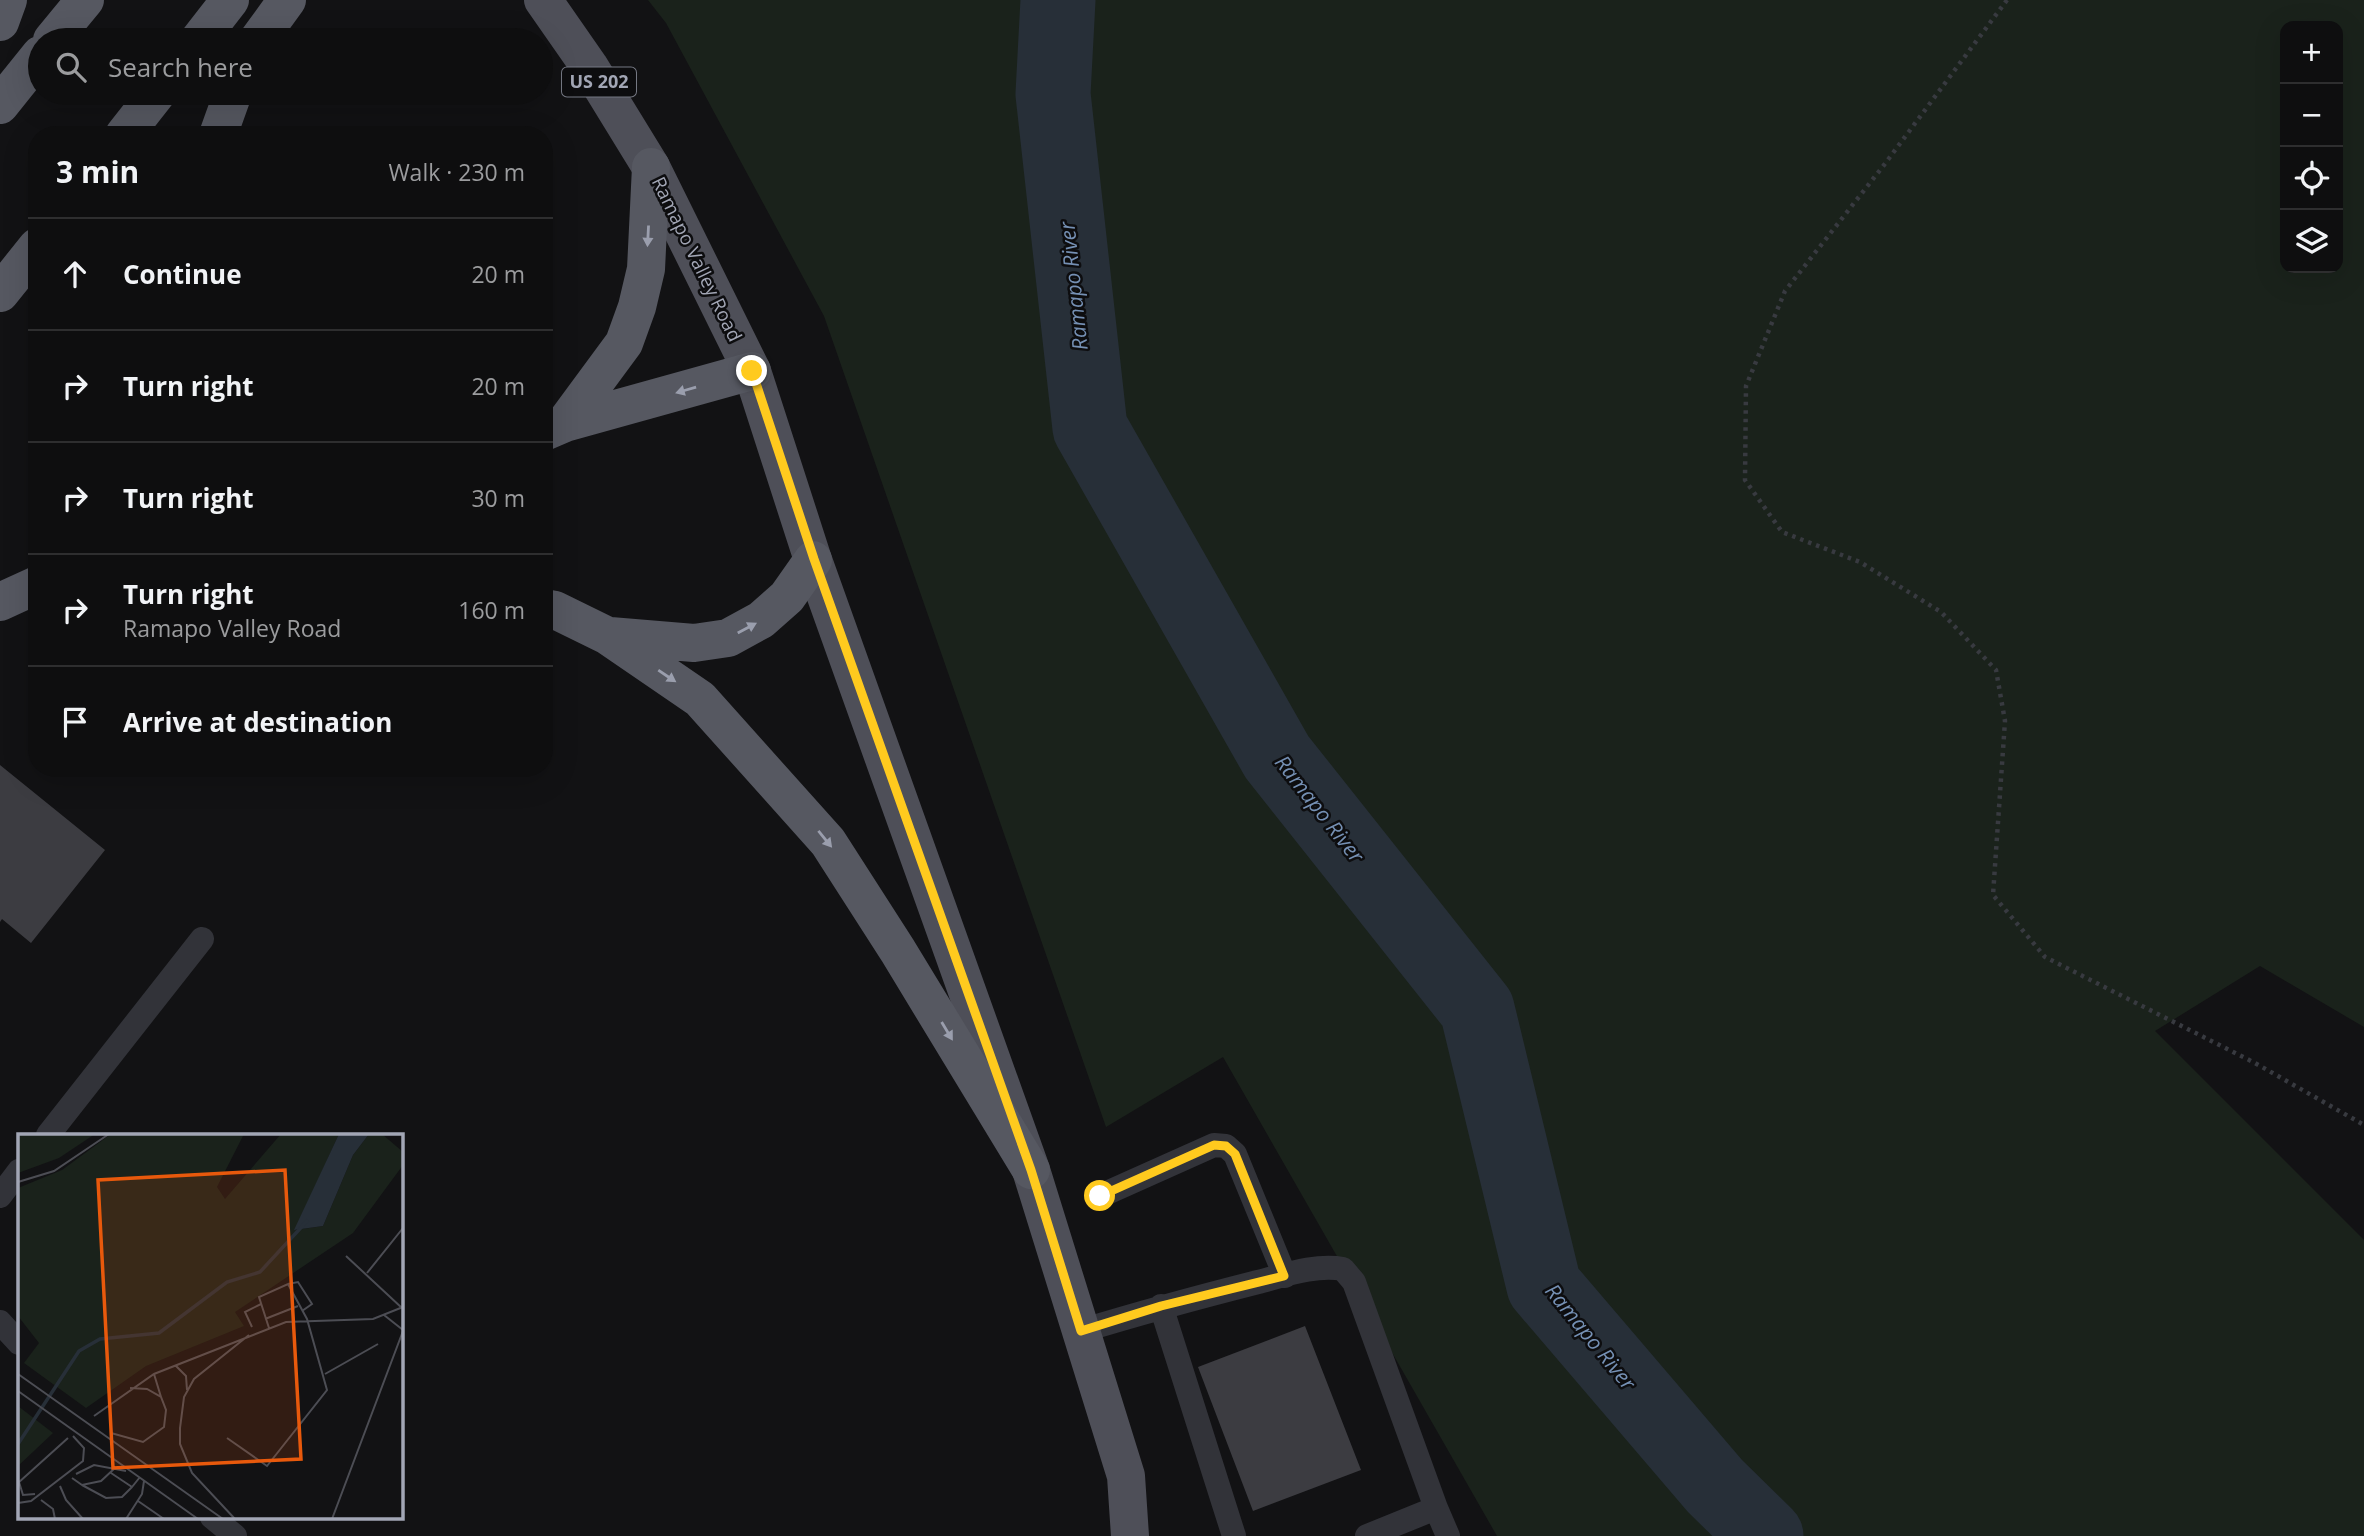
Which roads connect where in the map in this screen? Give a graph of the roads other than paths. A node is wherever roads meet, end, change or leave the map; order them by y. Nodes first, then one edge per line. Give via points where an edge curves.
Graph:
1 (85, 0) edge
2 (230, 0) edge
3 (287, 0) edge
4 (543, 0) edge
5 (62, 28) edge
6 (208, 28) edge
7 (267, 28) edge
8 (28, 70) edge
9 (0, 105) edge
10 (148, 105) edge
11 (229, 105) edge
12 (131, 126) edge
13 (221, 126) edge
14 (651, 167) junction
15 (28, 258) edge
16 (0, 293) edge
17 (752, 371) junction
18 (555, 428) edge
19 (814, 559) junction
20 (28, 588) edge
21 (0, 602) edge
22 (553, 610) edge
23 (608, 636) junction
24 (202, 939) dead end
25 (49, 1134) edge
26 (1031, 1170) junction
27 (18, 1172) edge
28 (0, 1196) edge
29 (1100, 1196) dead end
30 (1284, 1276) junction
31 (1161, 1306) junction
32 (0, 1322) edge
33 (1081, 1331) junction
34 (18, 1342) edge
35 (1437, 1507) junction
36 (213, 1518) edge
37 (235, 1536) edge
38 (1130, 1536) edge
39 (1234, 1536) edge
40 (1367, 1536) edge
41 (1448, 1536) edge

1 - 5 highway
2 - 6 highway
3 - 7 highway
4 - 14 main road, Ramapo Valley Road / US 202
8 - 9 highway
10 - 12 highway
11 - 13 highway
14 - 17 main road, Ramapo Valley Road / US 202
14 -> 18 highway via 646,268 624,343
15 - 16 highway
17 -> 18 highway
17 - 19 main road, Ramapo Valley Road / US 202
23 -> 19 highway via 694,643 728,638 761,621 787,597
19 - 26 main road, Ramapo Valley Road / US 202
20 - 21 highway
22 - 23 highway
23 -> 26 highway via 700,699 828,842
24 - 25 lane
26 - 33 main road, Ramapo Valley Road / US 202
27 - 28 lane
29 - 30 lane via 1214,1145 1226,1146 1235,1154
30 - 31 lane
30 - 35 lane via 1329,1266 1343,1269 1354,1282
31 - 33 lane
31 - 39 lane
32 - 34 lane
33 - 38 main road, Ramapo Valley Road / US 202 via 1126,1476
35 - 40 lane
35 - 41 lane
36 - 37 lane

